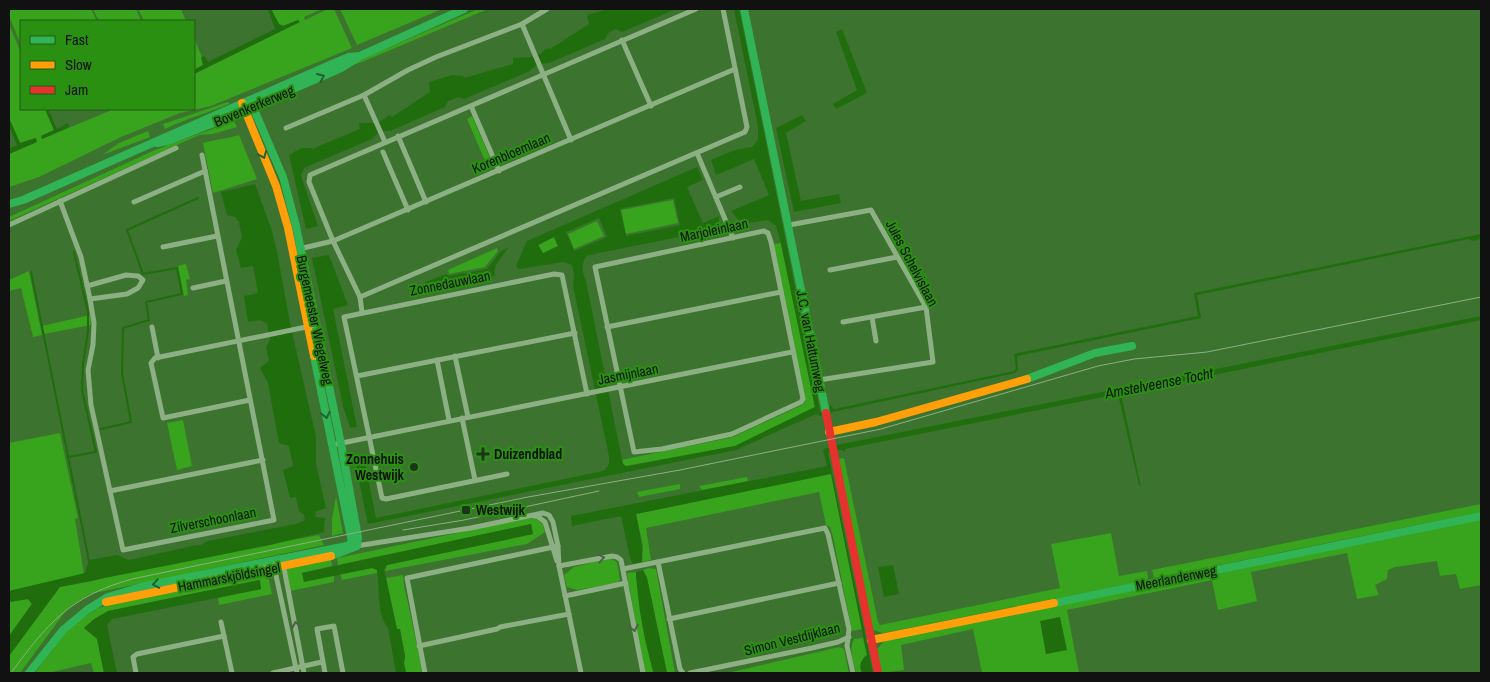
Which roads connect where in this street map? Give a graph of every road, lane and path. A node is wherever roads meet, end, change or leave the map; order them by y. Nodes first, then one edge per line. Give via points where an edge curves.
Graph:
1 (464, 9) edge
2 (547, 9) edge
3 (696, 9) edge
4 (723, 9) edge
5 (744, 9) edge
6 (522, 24) junction
7 (622, 40) junction
8 (735, 69) junction
9 (544, 74) junction
10 (364, 95) junction
11 (247, 105) junction
12 (471, 106) junction
13 (651, 106) junction
14 (286, 128) dead end
15 (398, 136) junction
16 (571, 140) junction
17 (385, 142) junction
18 (176, 148) dead end
19 (383, 152) dead end
20 (698, 153) junction
21 (202, 155) dead end
22 (205, 171) junction
23 (499, 171) junction
24 (284, 182) junction
25 (276, 186) junction
26 (740, 187) dead end
27 (716, 197) junction
28 (23, 200) junction
29 (60, 201) junction
30 (134, 202) dead end
31 (426, 202) junction
32 (9, 204) edge
33 (408, 210) junction
34 (9, 211) edge
35 (9, 224) edge
36 (789, 225) junction
37 (292, 227) junction
38 (217, 236) junction
39 (733, 238) junction
40 (333, 242) junction
41 (162, 247) dead end
42 (297, 249) junction
43 (897, 257) junction
44 (830, 270) dead end
45 (226, 281) junction
46 (88, 286) junction
47 (193, 288) dead end
48 (781, 292) junction
49 (360, 297) junction
50 (90, 299) junction
51 (926, 308) junction
52 (362, 312) junction
53 (872, 317) junction
54 (843, 322) dead end
55 (312, 326) junction
56 (152, 327) dead end
57 (607, 327) junction
58 (575, 333) junction
59 (238, 340) junction
60 (876, 341) dead end
61 (1132, 346) dead end
62 (792, 352) junction
63 (455, 356) junction
64 (158, 358) junction
65 (437, 360) junction
66 (357, 376) junction
67 (819, 380) junction
68 (620, 388) junction
69 (590, 393) junction
70 (250, 400) junction
71 (465, 417) junction
72 (449, 420) junction
73 (829, 432) junction
74 (369, 438) junction
75 (337, 444) junction
76 (263, 460) junction
77 (507, 474) dead end
78 (475, 480) junction
79 (110, 491) junction
80 (528, 515) junction
81 (1481, 516) edge
82 (354, 544) junction
83 (558, 546) junction
84 (551, 547) junction
85 (282, 562) junction
86 (658, 562) junction
87 (273, 564) junction
88 (559, 566) junction
89 (623, 569) junction
90 (626, 582) junction
91 (840, 583) junction
92 (565, 596) junction
93 (569, 614) junction
94 (669, 618) junction
95 (221, 622) dead end
96 (224, 636) junction
97 (848, 637) junction
98 (871, 640) junction
99 (419, 646) junction
100 (322, 662) junction
101 (303, 666) junction
102 (296, 671) edge
103 (29, 673) edge
104 (136, 673) edge
105 (232, 673) edge
106 (273, 673) edge
107 (304, 673) edge
108 (325, 673) edge
109 (343, 673) edge
110 (425, 673) edge
111 (580, 673) edge
112 (643, 673) edge
113 (683, 673) edge
114 (690, 673) edge
115 (853, 673) edge
116 (878, 673) edge

1 - 11 street, Bovenkerkerweg via 360,56 341,68
2 - 6 street
3 - 7 street
4 - 8 street
5 - 36 street, J.C. van Hattumweg
6 - 9 street
6 - 10 street via 436,57
7 - 9 street
7 - 13 street
8 - 13 street, Korenbloemlaan
8 - 20 street via 747,130
9 - 12 street
9 - 16 street
10 - 14 street
10 - 17 street
11 - 24 street, Burgemeester Wiegelweg
11 -> 25 street, Burgemeester Wiegelweg
11 - 28 street, Bovenkerkerweg via 143,146
12 - 15 street
12 - 23 street
13 - 16 street, Korenbloemlaan
15 - 17 street
15 - 31 street
16 - 23 street, Korenbloemlaan
17 - 40 street via 310,175 309,182
18 - 29 street
19 - 33 street
20 - 27 street
20 - 49 street
21 - 22 street, Zilverschoonlaan
22 - 30 street
22 - 38 street, Zilverschoonlaan
23 - 31 street, Korenbloemlaan
24 - 25 street
24 - 37 street, Burgemeester Wiegelweg
25 - 37 street, Burgemeester Wiegelweg
26 - 27 street
27 - 39 street
28 - 32 street, Bovenkerkerweg
28 - 34 street, Bovenkerkerweg
29 - 35 street
29 - 46 street, Zilverschoonlaan
31 - 33 street, Korenbloemlaan
33 - 40 street, Korenbloemlaan
36 - 43 street, Jules Schelvislaan via 871,210
36 - 67 street, J.C. van Hattumweg
37 - 42 street, Burgemeester Wiegelweg
38 - 41 street
38 - 45 street, Zilverschoonlaan
39 - 48 street, Marjoleinlaan via 764,231 768,233
39 - 57 street, Marjoleinlaan via 595,267
40 - 42 street, Korenbloemlaan
40 - 49 street
42 - 55 street, Burgemeester Wiegelweg
43 - 44 street
43 - 51 street, Jules Schelvislaan
45 - 47 street
45 - 59 street, Zilverschoonlaan
46 - 50 street, Zilverschoonlaan
46 - 50 street via 126,275 143,280 138,288 127,294
48 - 57 street
48 - 62 street, Marjoleinlaan
49 - 52 street
50 - 79 street, Zilverschoonlaan via 94,323 88,370 91,405
51 - 53 street
51 - 67 street, Jules Schelvislaan via 933,362
52 - 58 street, Zonnedauwlaan via 562,274
52 - 66 street, Zonnedauwlaan via 344,317
53 - 54 street
53 - 60 street
55 - 59 street
55 - 75 street, Burgemeester Wiegelweg
56 - 64 street
57 - 68 street, Marjoleinlaan
58 - 63 street
58 - 69 street, Zonnedauwlaan
59 - 64 street
59 - 70 street, Zilverschoonlaan
61 - 73 street via 1095,353 992,390
62 - 68 street, Jasmijnlaan
62 - 68 street, Marjoleinlaan via 803,398 801,402 732,434 662,449 634,452
63 - 65 street
63 - 71 street
64 - 70 street via 151,363 163,418
65 - 66 street
65 - 72 street
66 - 74 street, Zonnedauwlaan
67 - 73 street, J.C. van Hattumweg
68 - 69 street, Jasmijnlaan
69 - 71 street, Jasmijnlaan
70 - 76 street, Zilverschoonlaan
71 - 72 street, Jasmijnlaan
71 - 78 street
72 - 74 street, Jasmijnlaan
73 - 98 street, J.C. van Hattumweg
74 - 75 street, Jasmijnlaan
74 - 78 street, Zonnedauwlaan via 382,498
75 - 82 street, Burgemeester Wiegelweg
76 - 79 street
76 - 79 street, Zilverschoonlaan via 274,520 123,550
77 - 78 street
80 - 82 street via 471,528
80 - 83 street via 549,515
80 - 84 street via 537,516 545,522
81 - 98 street, Meerlandenweg
82 - 85 street, Hammarskjöldsingel
83 - 84 street
83 - 88 street
84 - 88 street
84 - 99 street via 407,578
85 - 87 street, Hammarskjöldsingel
101 -> 85 street
86 - 89 street
86 - 91 street, Simon Vestdijklaan via 825,528
86 - 94 street
87 - 102 street
87 - 103 street, Hammarskjöldsingel via 144,586 108,597 63,630
88 -> 89 street via 612,556 621,560
88 - 92 street
89 - 90 street
90 - 92 street
90 -> 112 street
91 - 94 street
91 - 97 street, Simon Vestdijklaan via 850,629
92 - 93 street
93 - 99 street
93 - 111 street
94 - 113 street
95 - 96 street
96 - 104 street via 137,654 133,657
96 - 105 street
97 - 114 street, Simon Vestdijklaan via 812,648
97 - 115 street
98 - 116 street, J.C. van Hattumweg
99 - 110 street
100 - 101 street
100 - 108 street
100 - 109 street via 317,629 334,626
101 - 102 street
101 - 107 street
102 - 106 street

